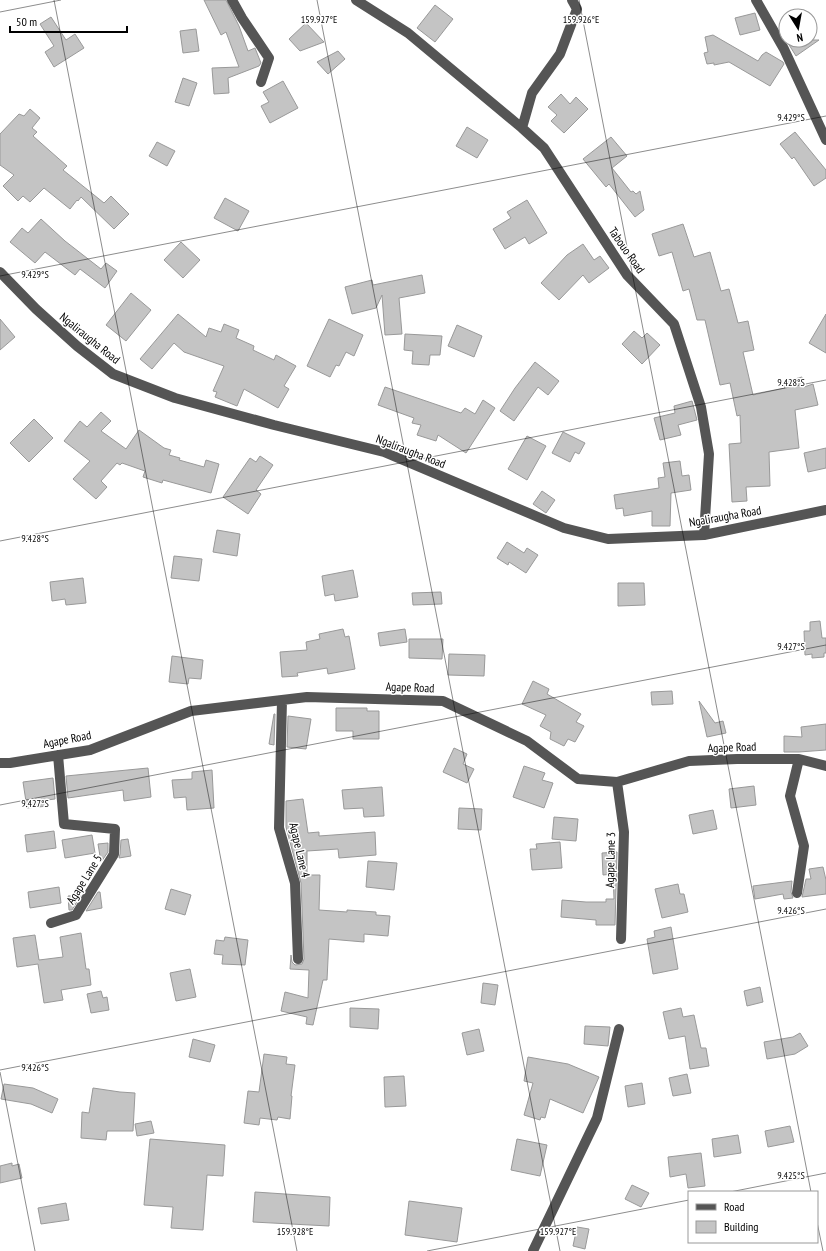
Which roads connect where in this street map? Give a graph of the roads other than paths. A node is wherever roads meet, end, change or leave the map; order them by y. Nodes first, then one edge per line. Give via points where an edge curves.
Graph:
1 (232, 0) edge
2 (356, 0) edge
3 (572, 0) edge
4 (756, 0) edge
5 (262, 82) dead end
6 (522, 128) junction
7 (826, 140) edge
8 (0, 272) edge
9 (826, 510) edge
10 (704, 535) junction
11 (282, 700) junction
12 (58, 755) junction
13 (800, 759) junction
14 (0, 763) edge
15 (826, 766) edge
16 (617, 782) junction
17 (797, 893) dead end
18 (51, 923) dead end
19 (621, 939) dead end
20 (298, 959) dead end
21 (620, 1029) dead end
22 (533, 1251) edge

1 - 5 street via 269,58
2 - 6 street, Tabouo Road via 408,33
3 - 6 street via 577,9 560,54 532,93
4 - 7 street via 784,49
6 - 10 street, Tabouo Road via 544,148 627,275 674,324 701,407 709,454
8 - 10 street, Ngaliraugha Road via 36,309 113,374 175,398 384,452 564,528 600,538
9 - 10 street, Ngaliraugha Road
11 - 12 street, Agape Road via 191,711 90,750
11 - 16 street, Agape Road via 306,697 443,701 528,741 578,779
11 - 20 street, Agape Lane 4 via 279,828 295,883
12 - 14 street, Agape Road
12 - 18 street, Agape Lane 5 via 64,824 114,829 114,854 76,915
13 - 15 street, Agape Road
13 - 16 street, Agape Road via 688,761
13 - 17 street via 790,796 804,846
16 - 19 street, Agape Lane 3 via 624,832
21 - 22 street via 597,1118

